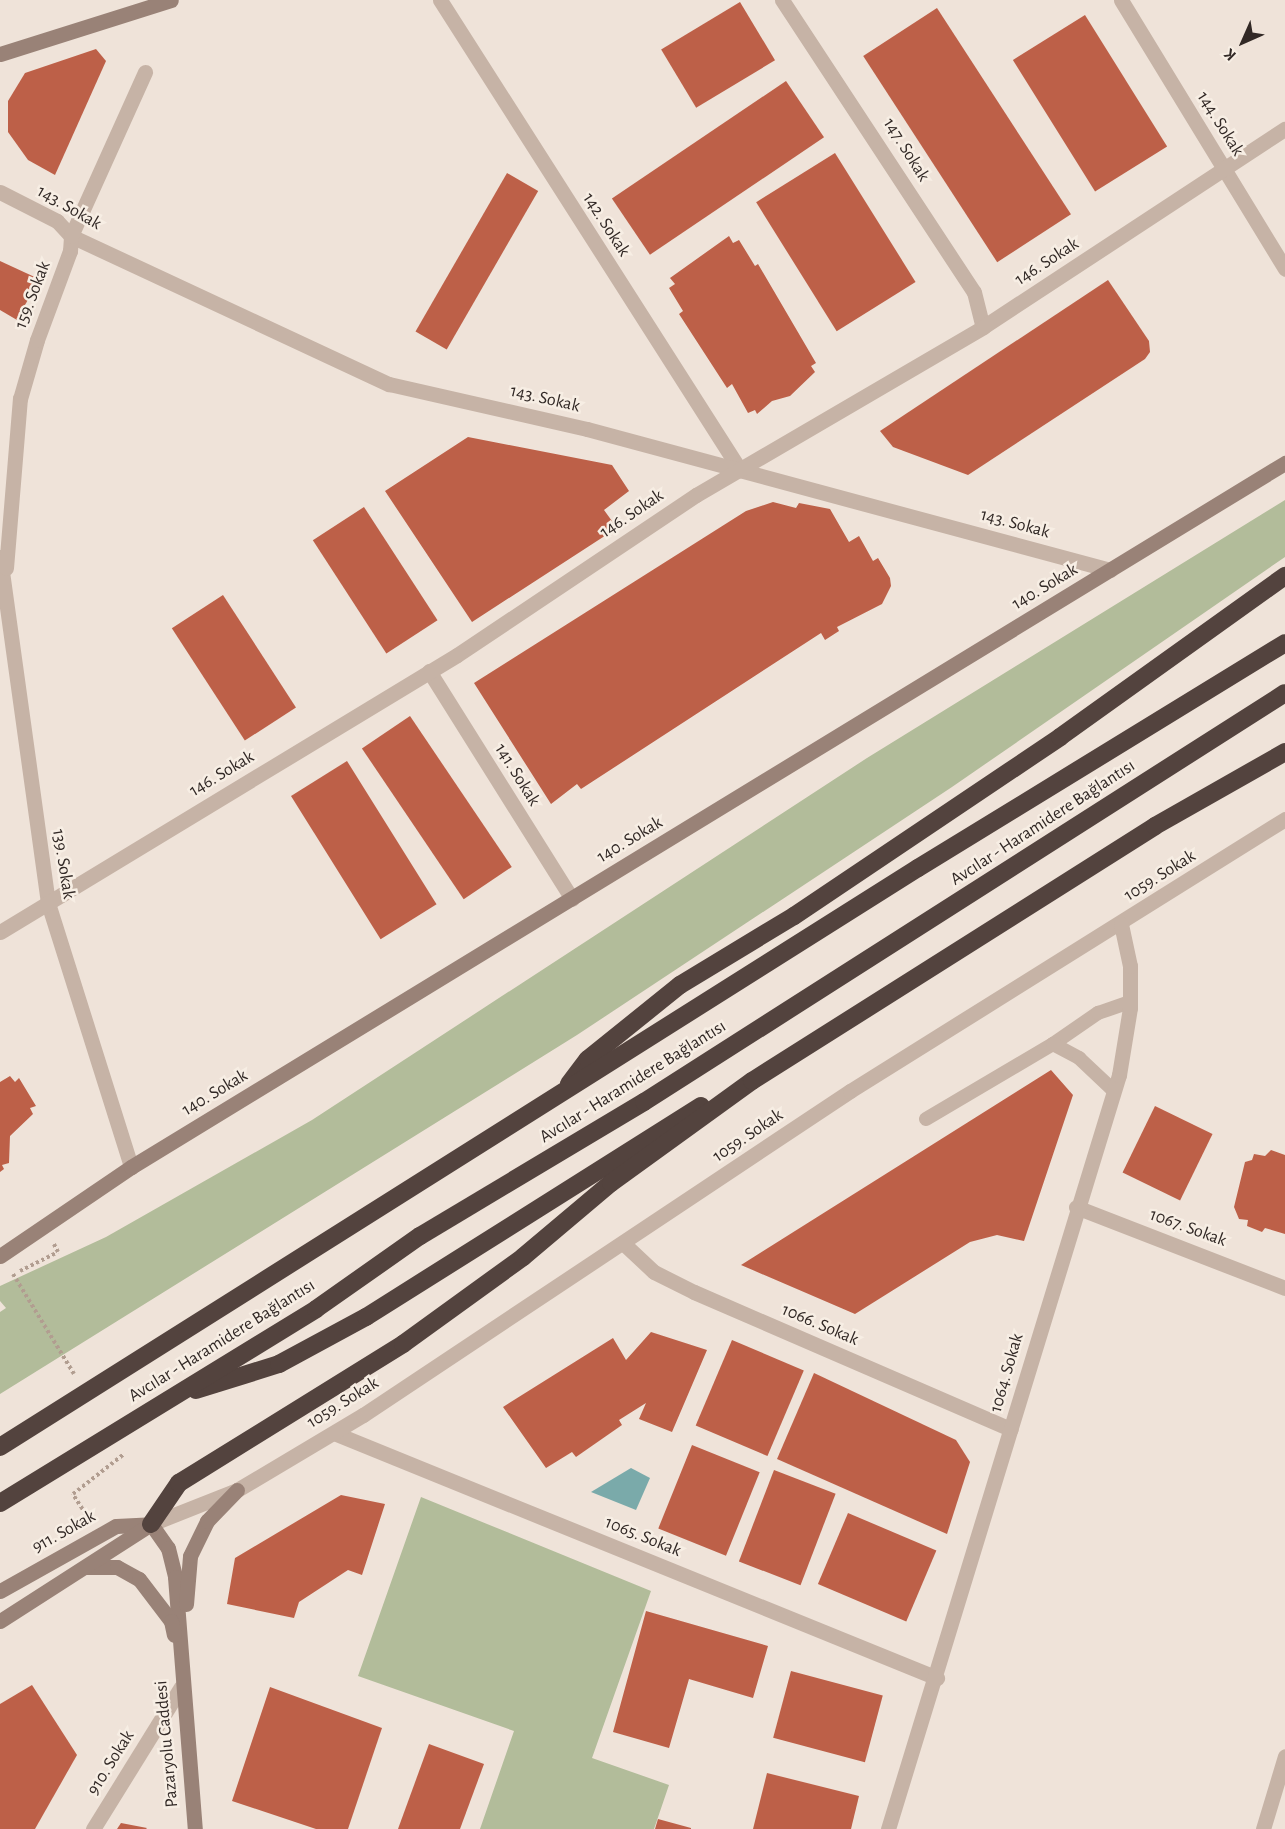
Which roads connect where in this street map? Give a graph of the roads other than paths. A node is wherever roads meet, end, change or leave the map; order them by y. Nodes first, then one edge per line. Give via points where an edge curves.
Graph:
1 (171, 0) edge
2 (440, 0) edge
3 (782, 0) edge
4 (1121, 0) edge
5 (0, 54) edge
6 (145, 72) dead end
7 (1285, 129) edge
8 (1225, 169) junction
9 (0, 192) edge
10 (71, 236) junction
11 (1285, 269) edge
12 (983, 327) junction
13 (17, 447) junction
14 (0, 462) edge
15 (1285, 464) edge
16 (740, 470) junction
17 (0, 557) edge
18 (1110, 570) junction
19 (1285, 576) edge
20 (5, 580) junction
21 (1285, 643) edge
22 (429, 671) junction
23 (1285, 693) edge
24 (1285, 741) edge
25 (1285, 752) edge
26 (1228, 782) junction
27 (1285, 819) edge
28 (572, 899) junction
29 (48, 903) junction
30 (1121, 924) junction
31 (0, 932) edge
32 (1130, 1002) junction
33 (1053, 1044) junction
34 (752, 1081) junction
35 (1114, 1091) junction
36 (560, 1095) junction
37 (926, 1119) dead end
38 (131, 1167) junction
39 (1076, 1207) junction
40 (623, 1243) junction
41 (0, 1256) edge
42 (1285, 1288) edge
43 (177, 1395) junction
44 (1011, 1429) junction
45 (334, 1433) junction
46 (0, 1447) edge
47 (237, 1490) junction
48 (0, 1503) edge
49 (151, 1524) junction
50 (83, 1568) junction
51 (0, 1591) edge
52 (0, 1621) edge
53 (178, 1654) junction
54 (937, 1678) junction
55 (182, 1687) junction
56 (1285, 1756) edge
57 (93, 1829) edge
58 (195, 1829) edge
59 (888, 1829) edge
60 (1263, 1829) edge

1 - 5 street
2 - 16 street, 142. Sokak
3 - 12 street, 147. Sokak via 974,292
4 - 8 street, 144. Sokak
6 - 10 street, 159. Sokak
7 - 8 street, 146. Sokak
8 - 11 street, 144. Sokak
8 - 12 street, 146. Sokak
9 - 10 street, 143. Sokak via 57,221
10 - 13 street, 159. Sokak via 70,251 20,399
10 - 16 street, 143. Sokak via 389,384 587,429
12 - 16 street, 146. Sokak
13 - 14 street via 12,458
13 - 20 street, 159. Sokak
15 - 18 street, 140. Sokak
16 - 18 street, 143. Sokak
16 - 22 street, 146. Sokak
17 - 20 street, 139. Sokak
18 - 28 street, 140. Sokak
19 - 36 highway via 1060,736 794,916 680,986 588,1059
20 - 29 street, 139. Sokak
21 - 36 highway, Avcılar - Haramidere Bağlantısı via 918,868
22 - 28 street, 141. Sokak
22 - 29 street, 146. Sokak
23 - 43 highway, Avcılar - Haramidere Bağlantısı via 644,1102 420,1236 316,1309
24 - 26 highway
25 - 26 highway
26 - 34 highway
27 - 30 street, 1059. Sokak
28 - 38 street, 140. Sokak
29 - 31 street, 146. Sokak
29 - 38 street, 139. Sokak
30 - 32 street, 1064. Sokak via 1130,966
30 - 40 street, 1059. Sokak via 850,1091
32 - 33 lane via 1098,1013
32 - 35 street, 1064. Sokak
33 - 35 lane via 1079,1058
33 - 37 lane
34 - 43 highway via 715,1097 478,1249 326,1339 279,1364
34 - 49 highway via 611,1183 523,1257 403,1344 178,1483
35 - 39 street, 1064. Sokak
36 - 46 highway, Avcılar - Haramidere Bağlantısı
38 - 41 street, 140. Sokak
39 - 42 street, 1067. Sokak
39 - 44 street, 1064. Sokak
40 - 44 street, 1066. Sokak via 654,1272 694,1292
40 - 45 street, 1059. Sokak
43 - 48 highway, Avcılar - Haramidere Bağlantısı
44 - 54 street, 1064. Sokak
45 - 47 street, 1059. Sokak
45 - 54 street, 1065. Sokak
47 - 49 street, 1059. Sokak
47 - 53 street via 207,1521 190,1556
49 - 50 street
49 - 51 street, 911. Sokak via 116,1526
49 - 53 street via 168,1548 175,1577
50 - 52 street
50 - 53 street via 117,1567 139,1579 171,1621
53 - 55 street, Pazaryolu Caddesi
54 - 59 street, 1064. Sokak
55 - 57 street, 910. Sokak
55 - 58 street, Pazaryolu Caddesi
56 - 60 street

